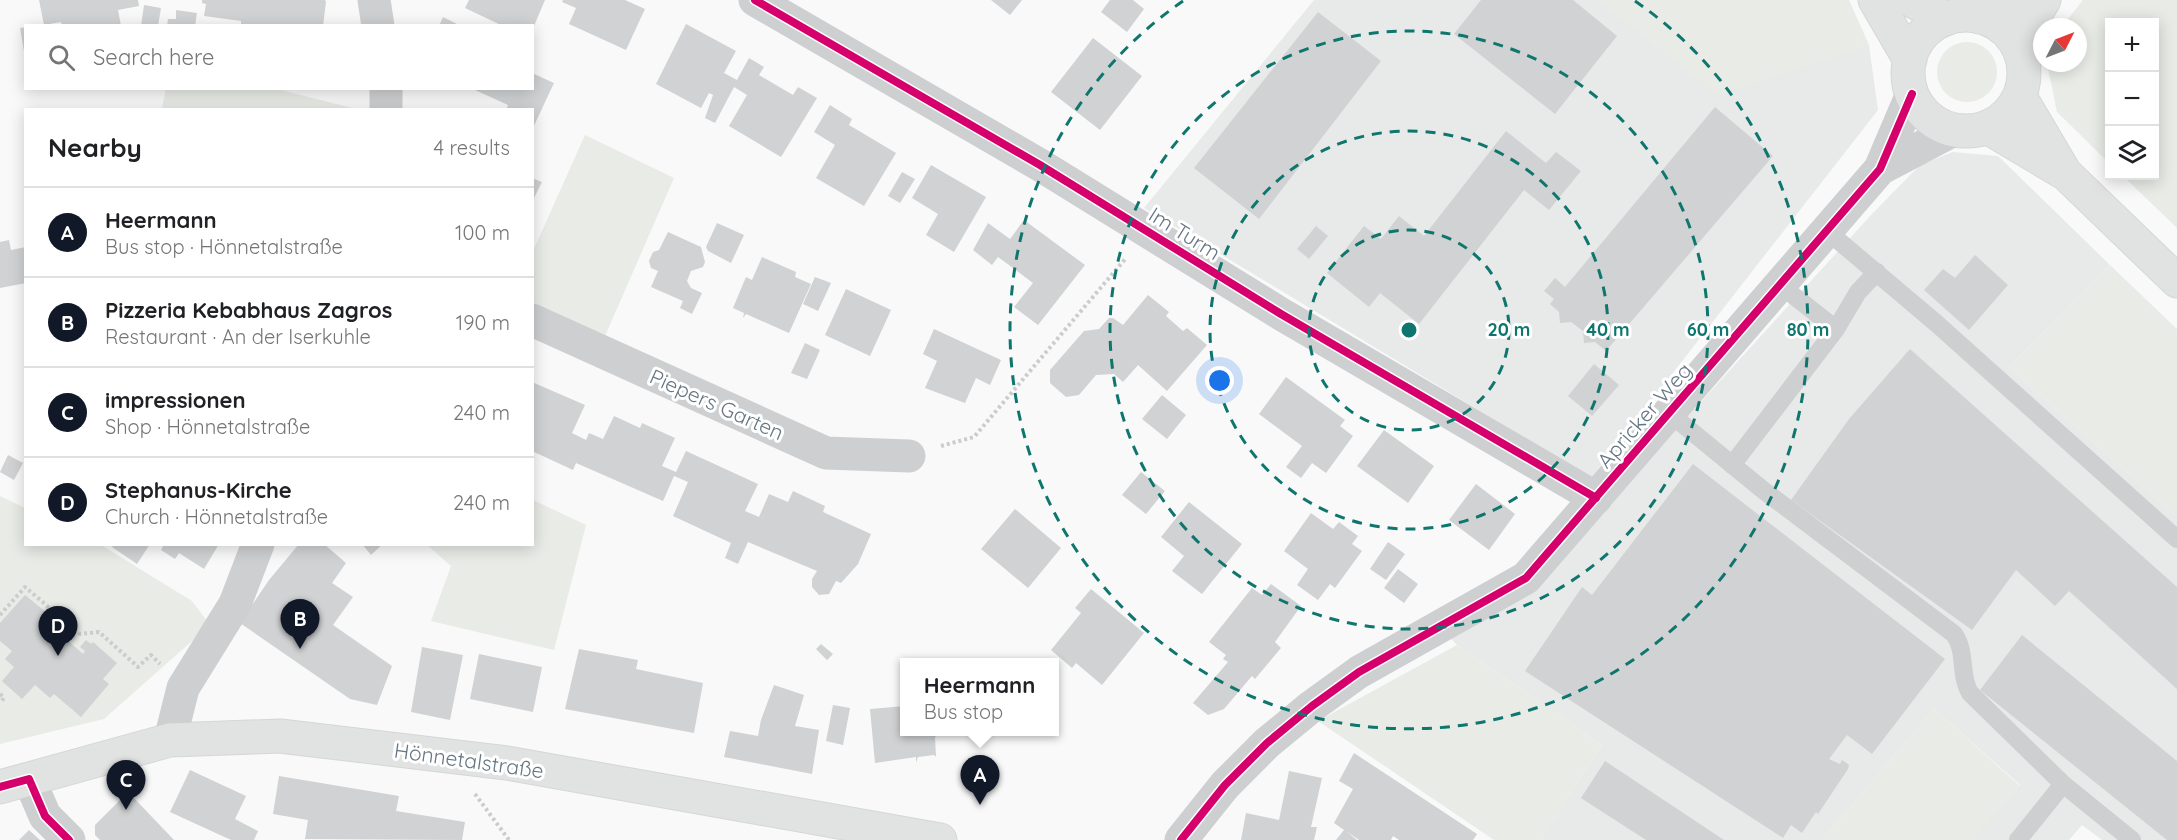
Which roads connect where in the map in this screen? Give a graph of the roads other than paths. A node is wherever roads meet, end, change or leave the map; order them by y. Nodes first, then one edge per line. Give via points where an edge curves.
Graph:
1 (374, 0) edge
2 (755, 0) edge
3 (1875, 0) edge
4 (1911, 0) edge
5 (2013, 0) edge
6 (2043, 0) edge
7 (1979, 16) junction
8 (1946, 19) junction
9 (378, 24) edge
10 (2021, 53) junction
11 (1910, 60) junction
12 (386, 90) edge
13 (1912, 94) junction
14 (2020, 97) junction
15 (386, 108) edge
16 (1987, 128) junction
17 (1954, 130) junction
18 (1880, 169) junction
19 (2066, 174) junction
20 (1827, 231) junction
21 (1877, 272) junction
22 (2177, 280) edge
23 (1780, 285) junction
24 (534, 321) edge
25 (1836, 329) junction
26 (1669, 413) junction
27 (909, 456) road end
28 (1732, 465) junction
29 (1596, 498) junction
30 (2177, 539) edge
31 (257, 546) edge
32 (170, 740) junction
33 (14, 783) edge
34 (2063, 784) junction
35 (69, 840) edge
36 (940, 840) edge
37 (1181, 840) edge
38 (2018, 840) edge
39 (2132, 840) edge

1 - 9 street
2 - 29 street, Im Turm via 1020,153 1281,314
3 - 11 street
4 - 8 street
5 - 7 street
6 - 10 street
7 - 8 street
7 - 10 street via 2009,33
8 - 11 street via 1926,31
10 - 14 street via 2024,75
11 - 13 street
12 - 15 street
13 - 17 street via 1924,113
13 - 18 street, Apricker Weg
14 - 16 street via 2006,116
14 - 19 street
16 - 17 street
16 - 19 street
17 - 18 street, Apricker Weg
18 - 20 street, Apricker Weg
19 - 22 street
20 - 21 lane
20 - 23 street, Apricker Weg
21 - 25 lane via 1854,297
21 - 30 lane
23 - 25 lane
23 - 26 street, Apricker Weg
24 - 27 street, Piepers Garten via 826,453
25 - 28 lane
26 - 28 lane
26 - 29 street, Apricker Weg
28 - 34 lane via 1954,634 1970,693
29 - 37 street, Apricker Weg via 1526,578 1359,672 1312,706 1225,785
31 - 32 street via 235,604 183,688
32 - 33 street, Hönnetalstraße
32 - 36 street, Hönnetalstraße via 279,736 507,763
33 - 35 street
34 - 38 lane
34 - 39 lane

